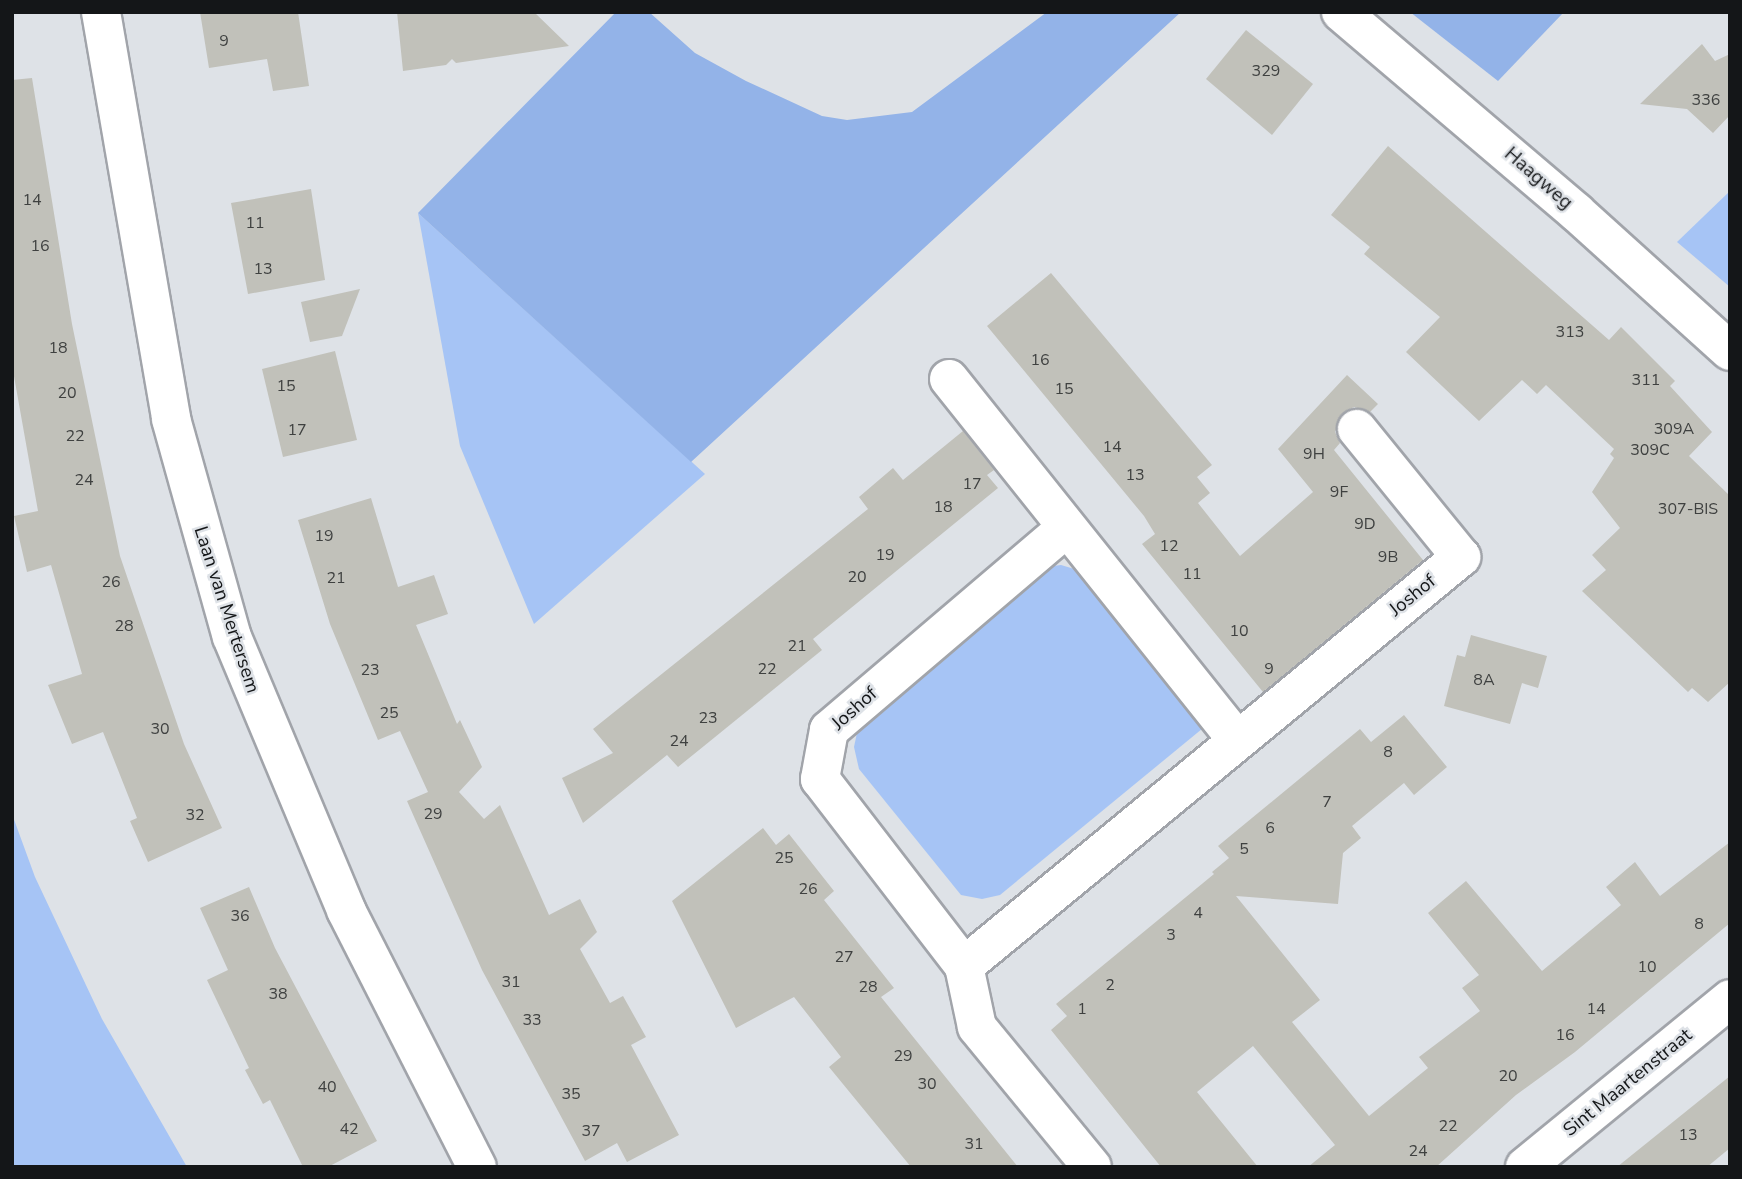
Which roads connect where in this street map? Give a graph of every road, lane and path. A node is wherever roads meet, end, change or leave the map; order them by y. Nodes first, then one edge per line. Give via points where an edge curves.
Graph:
1 (101, 12) edge
2 (1341, 12) edge
3 (1730, 351) edge
4 (949, 379) dead end
5 (1357, 429) dead end
6 (1065, 529) junction
7 (1237, 740) junction
8 (964, 966) junction
9 (1730, 999) edge
10 (477, 1167) edge
11 (1091, 1167) edge
12 (1525, 1167) edge

1 - 10 street, Laan van Mertersem via 172,419 232,637 346,910
2 - 3 street, Haagweg via 1576,212
4 - 6 street
5 - 7 street, Joshof via 1461,558
6 - 7 street
6 - 8 street, Joshof via 829,730 820,779
7 - 8 street, Joshof
8 - 11 street, Joshof via 977,1027
9 - 12 street, Sint Maartenstraat

